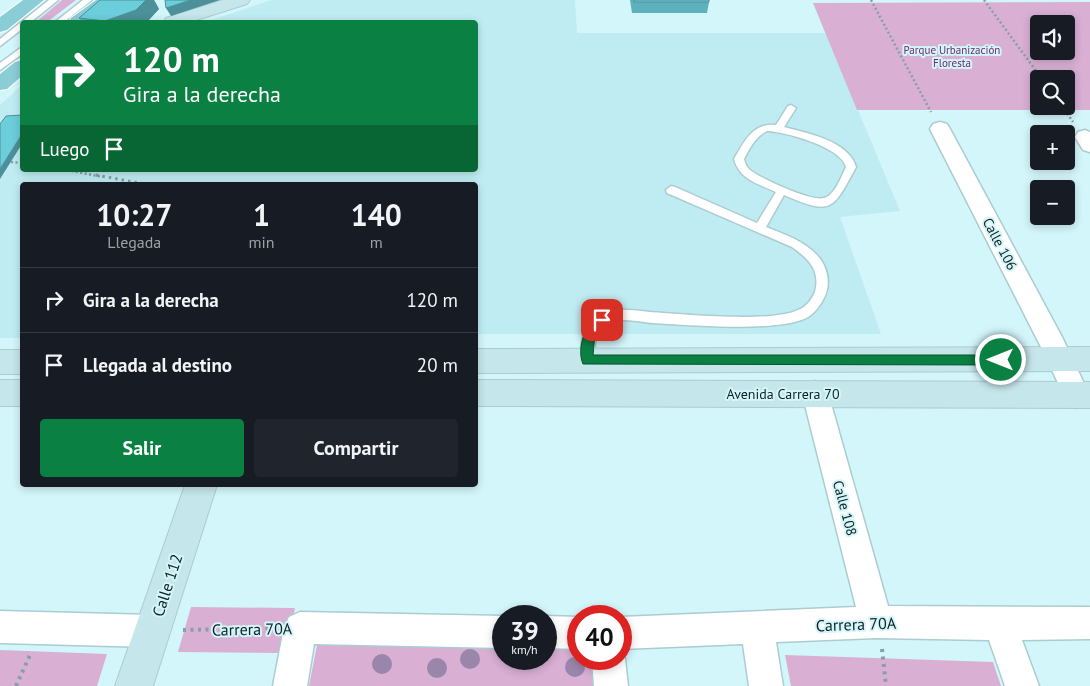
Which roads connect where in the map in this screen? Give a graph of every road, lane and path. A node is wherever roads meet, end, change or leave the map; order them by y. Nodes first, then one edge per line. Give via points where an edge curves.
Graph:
1 (35, 0) edge
2 (54, 0) edge
3 (88, 0) edge
4 (106, 0) edge
5 (242, 0) edge
6 (872, 0) edge
7 (984, 0) edge
8 (29, 20) edge
9 (62, 20) edge
10 (81, 20) edge
11 (179, 20) edge
12 (0, 26) edge
13 (20, 27) edge
14 (0, 43) edge
15 (20, 52) edge
16 (0, 67) edge
17 (20, 68) edge
18 (1035, 70) edge
19 (20, 77) edge
20 (0, 85) edge
21 (791, 108) dead end
22 (779, 128) junction
23 (940, 129) joint
24 (11, 162) dead end
25 (20, 163) edge
26 (78, 172) edge
27 (133, 182) edge
28 (671, 190) dead end
29 (782, 190) junction
30 (760, 228) junction
31 (1090, 359) edge
32 (478, 360) edge
33 (587, 360) junction
34 (1061, 360) junction
35 (0, 362) edge
36 (20, 362) edge
37 (0, 393) edge
38 (20, 393) edge
39 (478, 393) edge
40 (815, 393) junction
41 (1083, 396) edge
42 (200, 487) edge
43 (1090, 623) edge
44 (1000, 624) junction
45 (0, 627) edge
46 (300, 628) junction
47 (757, 628) junction
48 (152, 631) junction
49 (492, 632) edge
50 (632, 633) edge
51 (879, 634) junction
52 (609, 670) edge
53 (134, 686) edge
54 (290, 686) edge
55 (610, 686) edge
56 (766, 686) edge
57 (886, 686) edge
58 (1022, 686) edge

1 - 12 main road
2 - 8 lane
3 - 9 lane
4 - 10 main road
5 - 11 street
6 - 23 path
7 - 18 path
13 - 14 lane
15 - 16 lane
17 - 20 main road
19 - 20 street
21 - 22 lane
22 - 29 lane via 756,132 739,164 746,173
22 - 29 lane via 837,150 847,158 851,168 834,198 824,203 810,202
23 - 34 street, Calle 106
24 - 25 path
26 - 27 path
28 - 30 lane
29 - 30 lane
30 - 33 lane via 796,244 818,264 823,280 821,292 802,315 772,321 616,316 593,327 587,346
31 - 34 street
32 - 33 street
33 - 34 street
34 - 41 street, Calle 106
35 - 36 street
37 - 38 street
39 - 40 street, Avenida Carrera 70
40 - 41 street, Avenida Carrera 70
40 - 51 street, Calle 108
42 - 48 street, Calle 112
43 - 44 street, Carrera 70A
44 - 51 street, Carrera 70A
44 - 58 street
45 - 48 street
46 - 48 path, Carrera 70A
46 - 49 street, Carrera 70A
46 - 54 street
47 - 50 street, Carrera 70A
47 - 51 street, Carrera 70A
47 - 56 street
48 - 53 street, Calle 112
51 - 57 path
52 - 55 street

